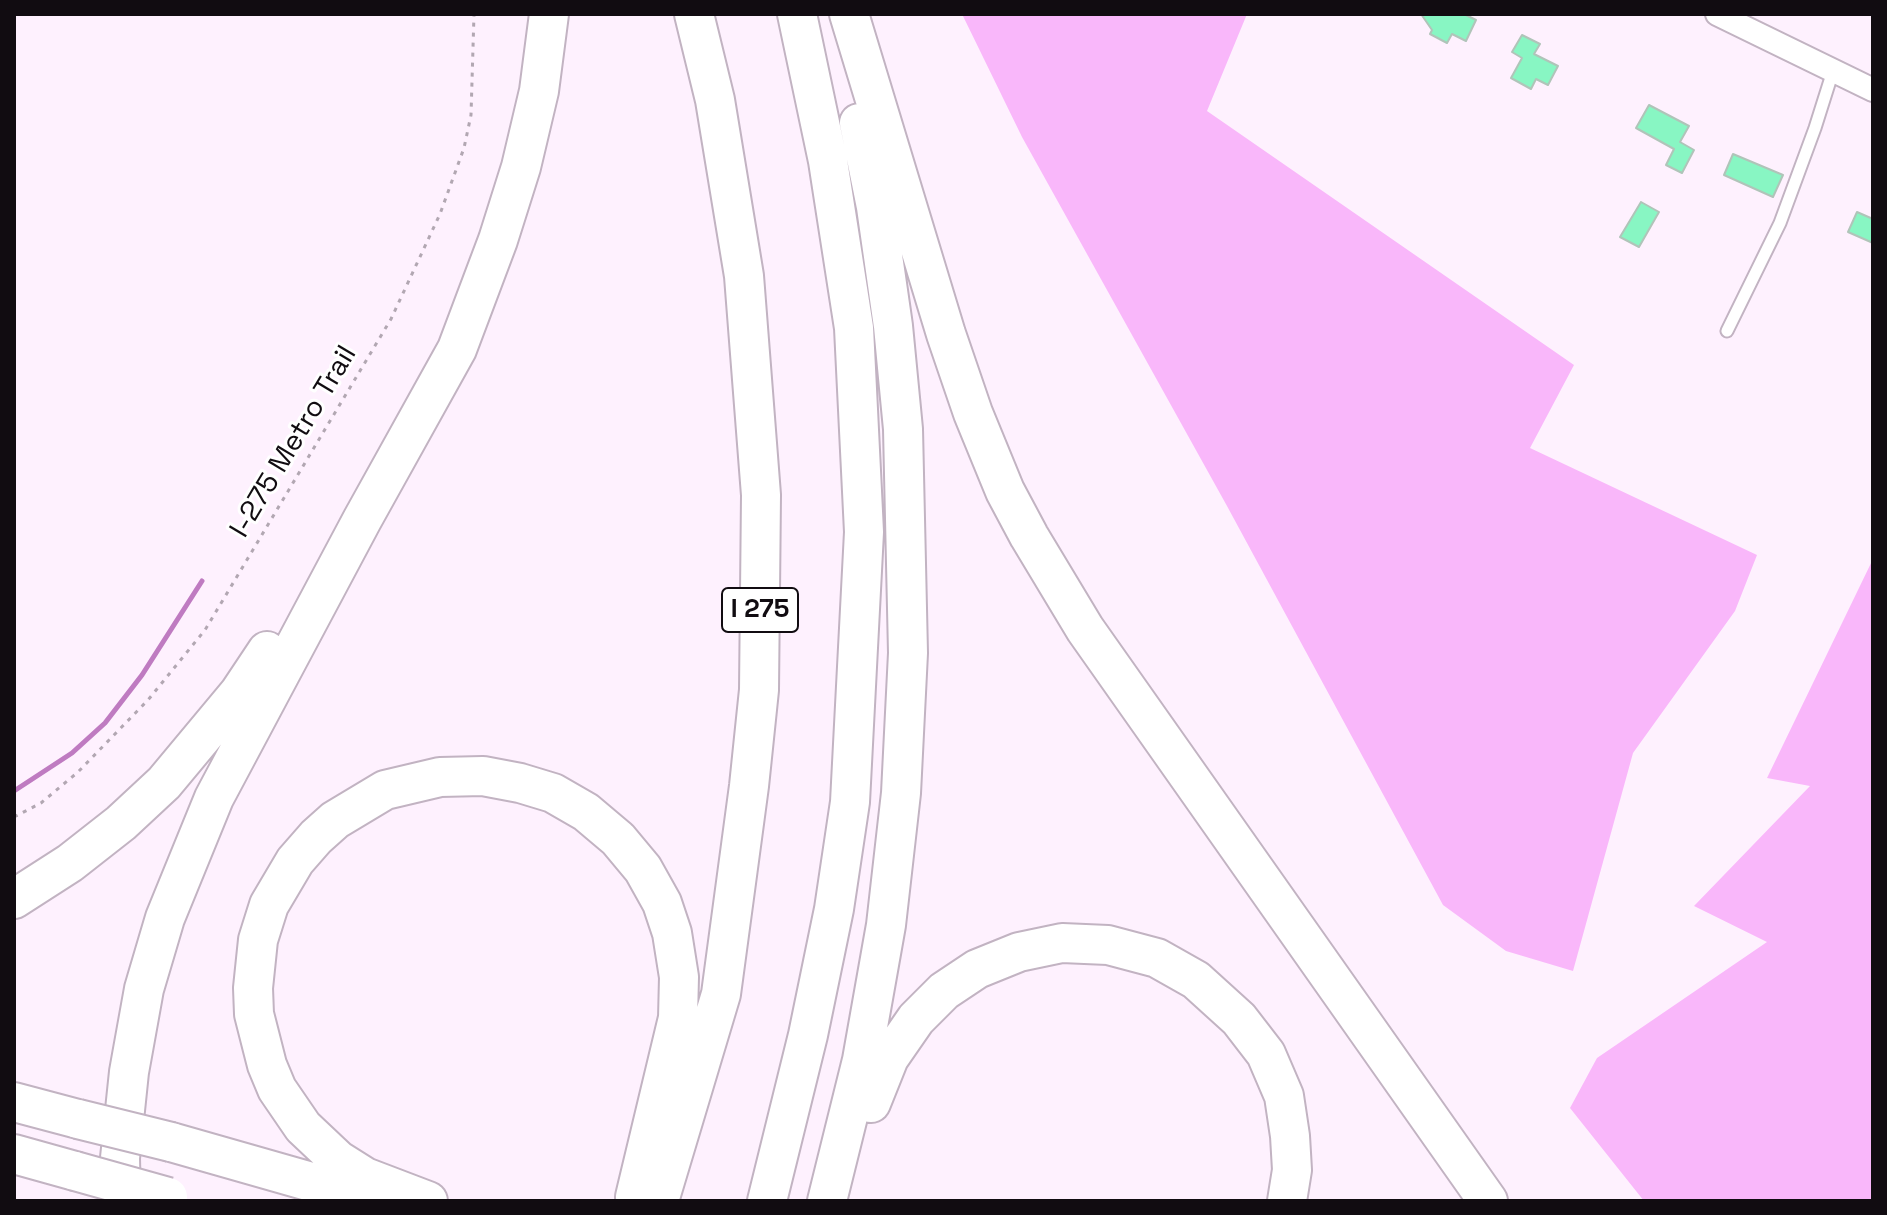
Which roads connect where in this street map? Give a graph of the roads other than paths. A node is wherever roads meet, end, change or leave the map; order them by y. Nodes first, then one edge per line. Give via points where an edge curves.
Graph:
1 (549, 14) edge
2 (694, 14) edge
3 (797, 14) edge
4 (832, 14) edge
5 (849, 14) edge
6 (1717, 14) edge
7 (1833, 71) junction
8 (1873, 90) edge
9 (477, 293) junction
10 (1727, 331) dead end
11 (14, 899) edge
12 (14, 1102) edge
13 (14, 1154) edge
14 (174, 1199) edge
15 (121, 1201) edge
16 (378, 1201) edge
17 (428, 1201) edge
18 (635, 1201) edge
19 (659, 1201) edge
20 (767, 1201) edge
21 (827, 1201) edge
22 (841, 1201) edge
23 (1287, 1201) edge
24 (1488, 1201) edge

1 - 9 highway via 539,91 521,167
2 - 19 highway, I 275 via 715,100 744,276 761,495 759,690 721,994
3 - 20 highway via 828,161 854,328 864,532 850,802 808,1035
4 - 21 highway via 864,146 893,326 903,429 908,587 905,727 886,925 862,1060
5 - 24 highway via 955,361 1005,491 1029,536 1085,629
6 - 7 street
7 - 8 street
7 - 10 lane via 1780,223
9 - 11 highway via 239,693 164,783 121,823
9 - 15 highway via 457,349 214,798 170,905 144,989 129,1072
12 - 16 highway, bridge
13 - 14 highway, bridge
17 - 18 highway via 365,1177 338,1160 291,1112 259,1040 255,961 269,905 281,882 335,820 385,790 440,777 483,776 553,793 586,812 618,839 662,903 679,977 678,1018
22 - 23 highway via 889,1058 916,1019 977,969 1062,943 1108,945 1157,958 1196,980 1239,1019 1266,1054 1284,1096 1292,1170

